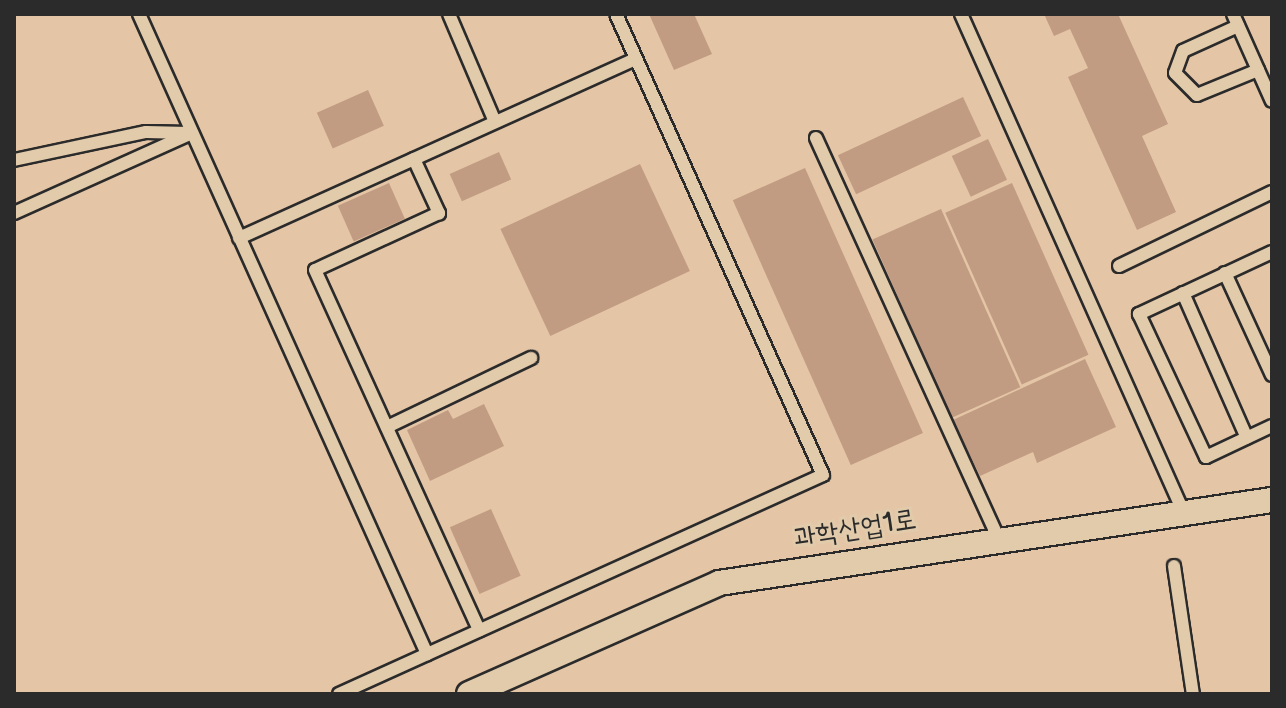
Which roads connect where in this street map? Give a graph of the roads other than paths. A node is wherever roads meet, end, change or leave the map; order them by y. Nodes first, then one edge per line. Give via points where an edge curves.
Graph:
1 (139, 14) edge
2 (449, 14) edge
3 (616, 14) edge
4 (961, 14) edge
5 (1235, 20) edge
6 (636, 59) junction
7 (1258, 70) junction
8 (1272, 101) edge
9 (495, 122) junction
10 (192, 133) junction
11 (816, 138) dead end
12 (414, 159) junction
13 (14, 160) edge
14 (1272, 192) edge
15 (14, 213) edge
16 (239, 238) junction
17 (1271, 256) edge
18 (1119, 266) dead end
19 (1225, 273) junction
20 (1183, 293) junction
21 (531, 358) dead end
22 (1272, 375) edge
23 (1272, 426) edge
24 (387, 427) junction
25 (1247, 438) junction
26 (1272, 500) edge
27 (1183, 511) junction
28 (998, 538) junction
29 (1174, 566) dead end
30 (479, 630) junction
31 (427, 654) junction
32 (339, 694) edge
33 (469, 694) edge
34 (1193, 694) edge

1 - 10 lane
2 - 9 lane
3 - 6 lane
4 - 27 lane
5 - 7 lane
5 - 7 lane via 1183,51 1175,73 1197,95
6 - 9 lane
6 - 30 lane via 823,475
7 - 8 lane
9 - 12 lane
10 - 13 lane via 146,132
10 - 15 lane
10 - 16 lane
11 - 28 lane
12 - 16 lane
12 - 24 lane via 439,213 315,270
14 - 18 lane
16 - 31 lane
17 - 19 lane
19 - 20 lane
19 - 22 lane
20 - 25 lane
20 - 25 lane via 1139,314 1206,457
21 - 24 lane
23 - 25 lane
24 - 30 lane
26 - 27 street, 과학산업1로
27 - 28 street, 과학산업1로
28 - 33 street, 과학산업1로 via 719,583
29 - 34 lane
30 - 31 lane
31 - 32 lane

